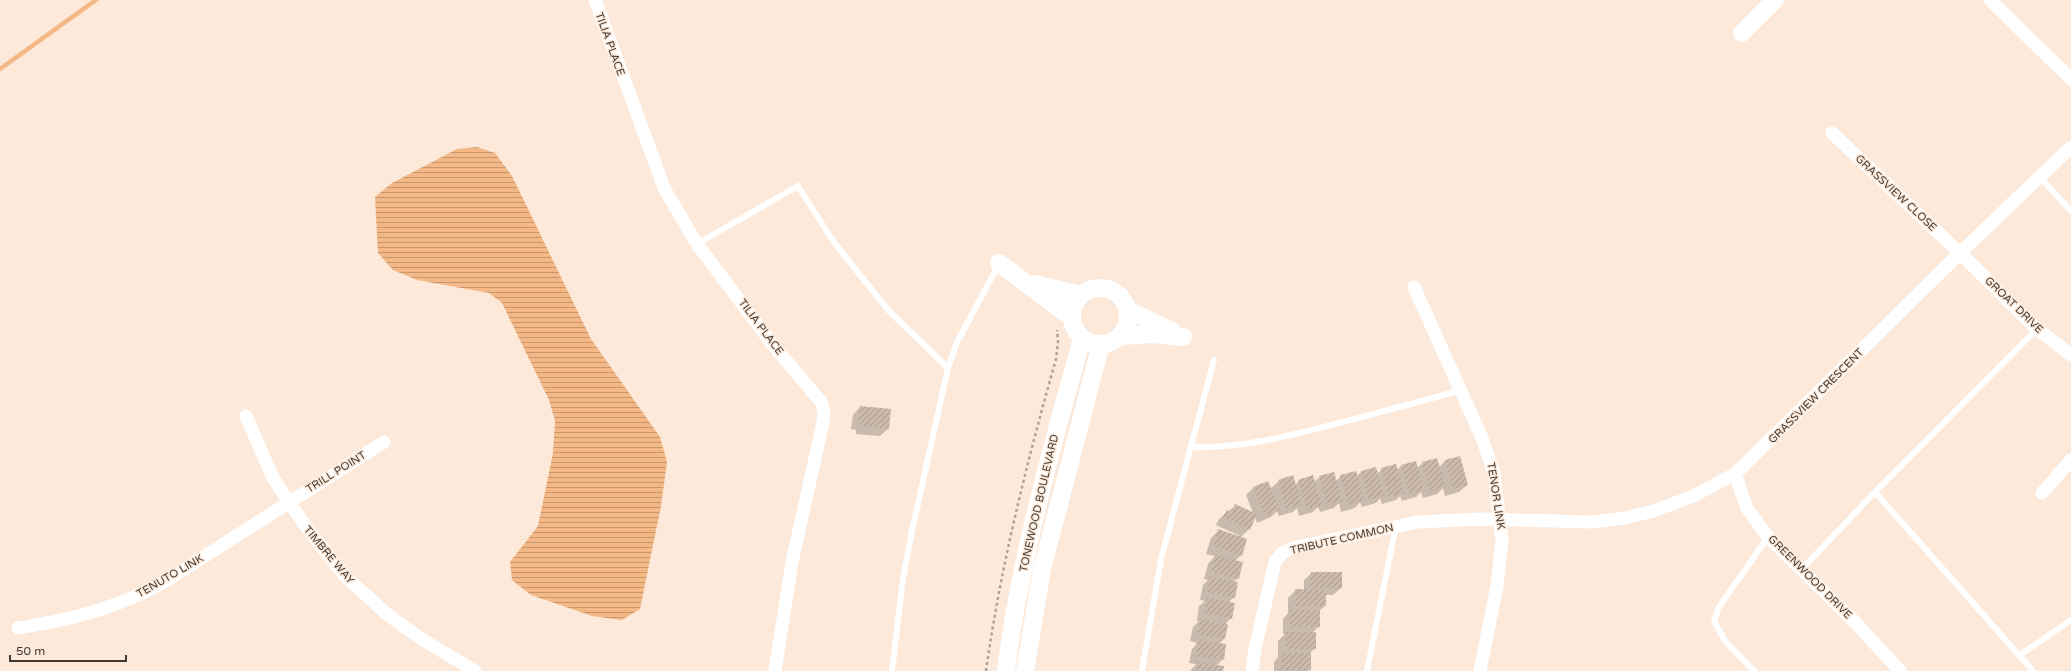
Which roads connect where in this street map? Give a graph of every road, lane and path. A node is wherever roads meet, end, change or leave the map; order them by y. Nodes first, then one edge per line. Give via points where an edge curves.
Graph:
1 (595, 0) edge
2 (1775, 0) edge
3 (1990, 0) edge
4 (1742, 34) dead end
5 (2071, 79) edge
6 (1832, 133) dead end
7 (2071, 147) edge
8 (2040, 177) junction
9 (2071, 211) edge
10 (698, 244) junction
11 (1960, 253) junction
12 (1000, 263) joint
13 (1022, 281) junction
14 (1414, 287) dead end
15 (1080, 295) junction
16 (1128, 310) junction
17 (1071, 317) junction
18 (2037, 329) junction
19 (1121, 336) junction
20 (1082, 338) junction
21 (1101, 344) junction
22 (2071, 355) edge
23 (1214, 360) dead end
24 (948, 368) junction
25 (1461, 390) junction
26 (246, 416) dead end
27 (384, 442) dead end
28 (1192, 447) junction
29 (2069, 465) edge
30 (1735, 474) junction
31 (1876, 492) junction
32 (2042, 493) dead end
33 (288, 503) junction
34 (1501, 519) junction
35 (1396, 526) junction
36 (1768, 536) junction
37 (1801, 570) junction
38 (2071, 620) edge
39 (18, 628) dead end
40 (2020, 655) junction
41 (475, 671) edge
42 (775, 671) edge
43 (892, 671) edge
44 (1006, 671) edge
45 (1025, 671) edge
46 (1142, 671) edge
47 (1252, 671) edge
48 (1367, 671) edge
49 (1480, 671) edge
50 (1754, 671) edge
51 (1900, 671) edge
52 (2033, 671) edge

1 - 10 street, TILIA PLACE via 665,190
2 - 4 street
3 - 5 street
6 - 11 street, GRASSVIEW CLOSE
7 - 8 street, GRASSVIEW CRESCENT
8 - 9 lane
8 - 11 street, GRASSVIEW CRESCENT
10 - 24 lane via 798,186 833,242 888,310
10 - 42 street, TILIA PLACE via 777,350 822,402 822,427 792,562
11 - 18 street, GROAT DRIVE
11 - 30 street, GRASSVIEW CRESCENT
12 - 13 street
12 - 24 lane via 957,342
13 - 15 street
13 - 17 street
14 - 25 street, TENOR LINK
15 - 16 street via 1089,289 1106,287 1122,297
15 - 17 street via 1074,304
16 - 19 street via 1128,324
16 - 19 street via 1184,337 1152,334
17 - 20 street via 1075,330
18 - 22 street, GROAT DRIVE
18 - 31 lane
19 - 21 street via 1112,342
20 - 21 street via 1091,343
20 - 44 street, TONEWOOD BOULEVARD via 1034,515
21 - 45 street, TONEWOOD BOULEVARD via 1042,569
23 - 28 lane
24 - 43 lane via 903,578
25 - 28 lane via 1310,430 1229,446
25 - 34 street, TENOR LINK via 1494,473
26 - 33 street, TIMBRE WAY via 263,458
27 - 33 street, TRILL POINT
28 - 46 lane via 1161,559
29 - 32 street
30 - 34 street, GRASSVIEW CRESCENT via 1691,497 1626,518 1592,522
30 - 36 street, GREENWOOD DRIVE via 1748,508
31 - 37 lane
31 - 40 lane
33 - 39 street, TENUTO LINK via 143,594 101,611
33 - 41 street, TIMBRE WAY via 323,550 360,591 420,638
34 - 35 street, TRIBUTE COMMON via 1440,520
34 - 49 street, TENOR LINK via 1502,540 1497,586
35 - 47 street, TRIBUTE COMMON via 1304,545 1282,553 1275,562 1271,575
35 - 48 lane
36 - 37 street, GREENWOOD DRIVE
36 - 50 lane via 1719,607 1714,621 1725,641
37 - 51 street, GREENWOOD DRIVE via 1852,618
38 - 40 lane
40 - 52 lane

